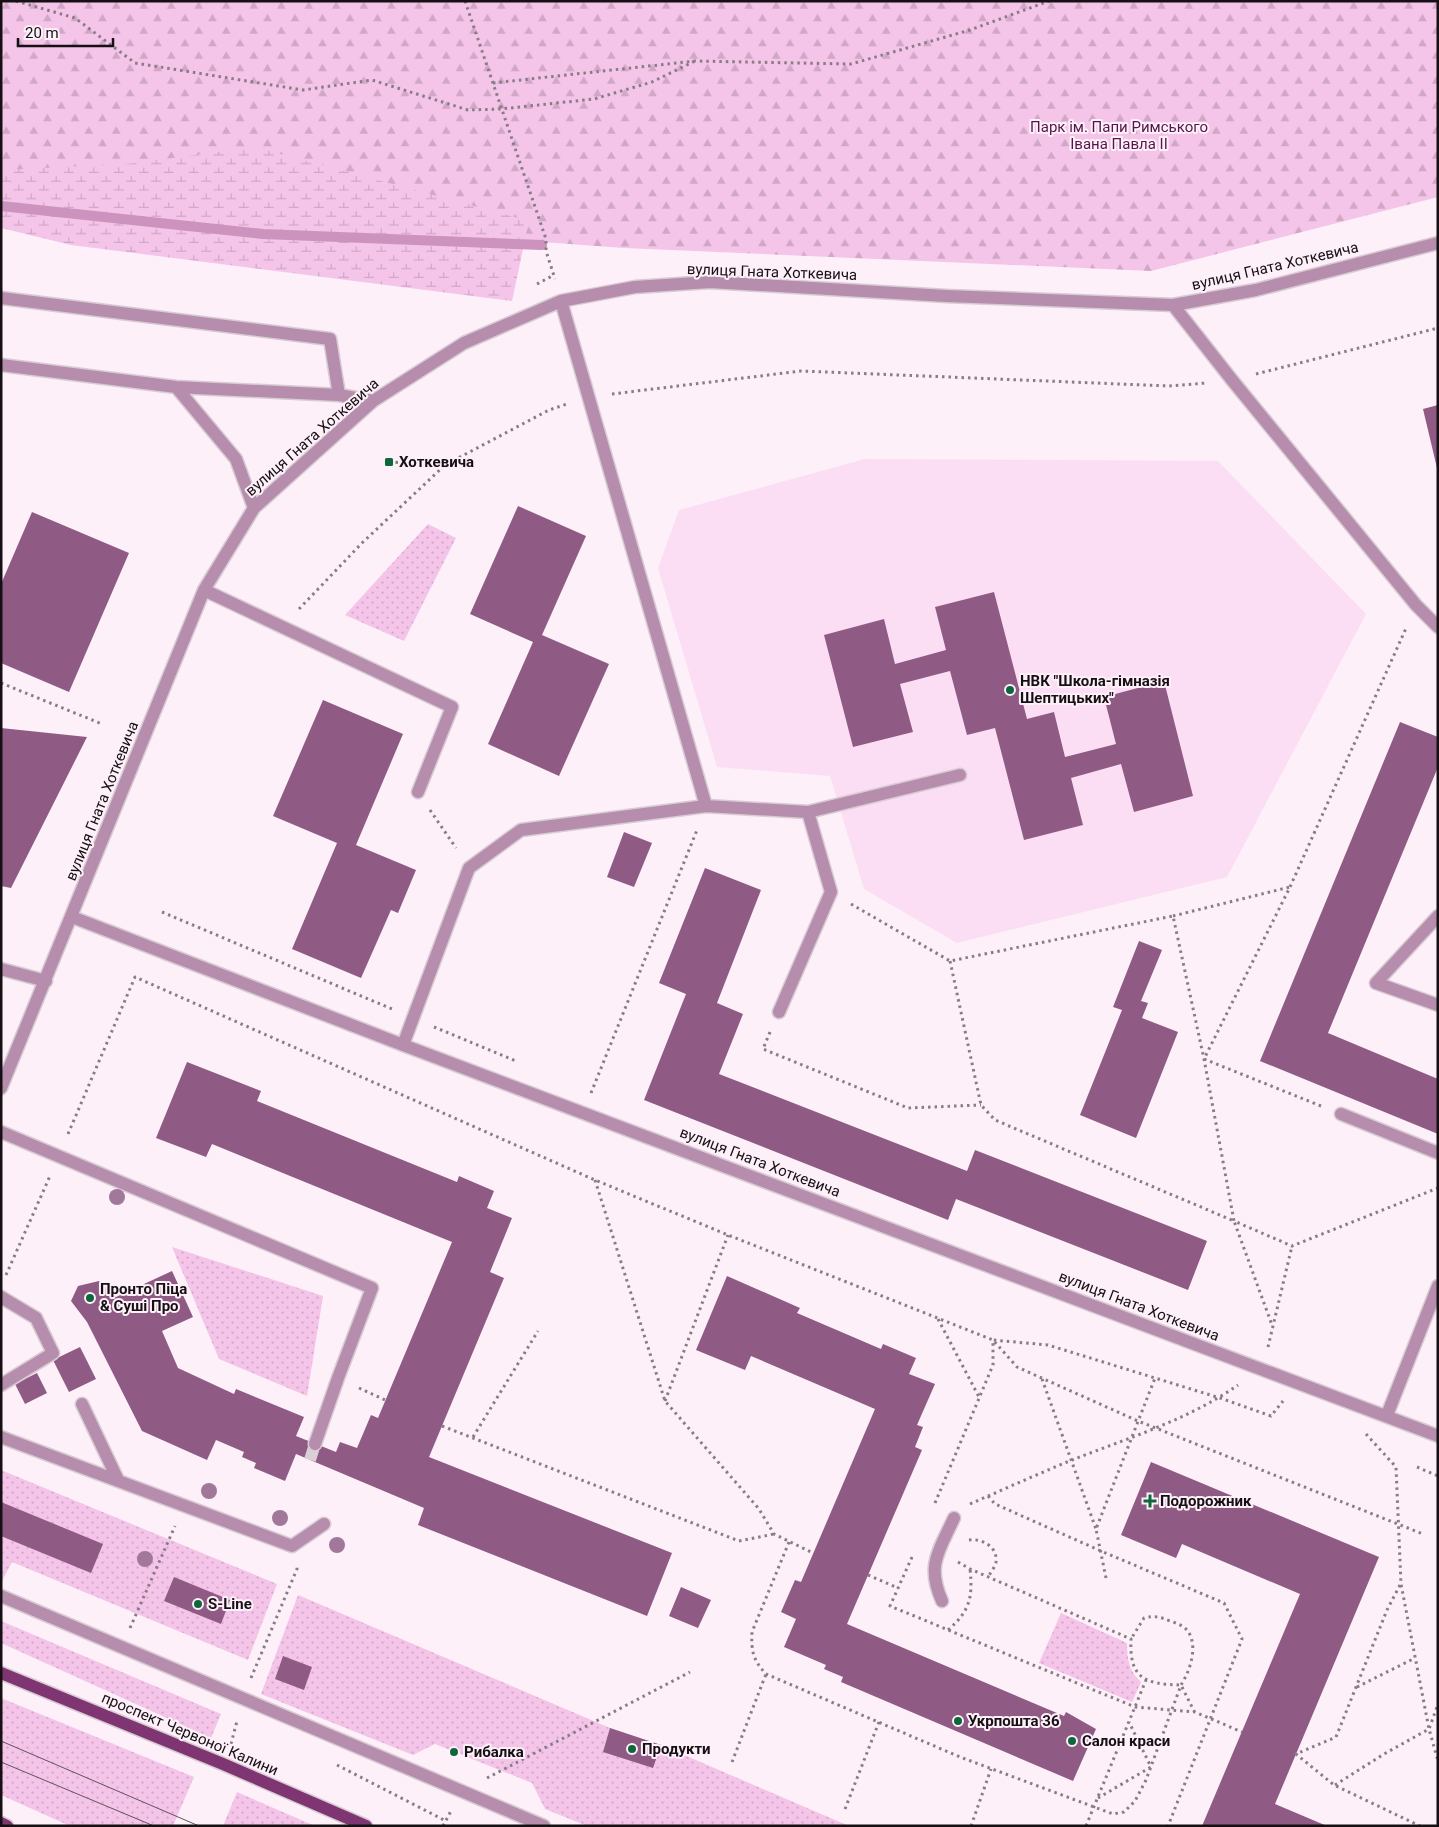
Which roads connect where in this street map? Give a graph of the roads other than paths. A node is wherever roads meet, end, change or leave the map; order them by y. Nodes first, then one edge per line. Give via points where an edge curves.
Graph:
1 (1438, 244) edge
2 (1, 298) edge
3 (561, 301) junction
4 (1173, 305) junction
5 (1, 365) edge
6 (176, 387) junction
7 (339, 395) junction
8 (373, 402) junction
9 (254, 508) junction
10 (204, 590) junction
11 (1438, 627) edge
12 (960, 775) dead end
13 (418, 792) road end
14 (706, 806) junction
15 (808, 812) junction
16 (1438, 916) edge
17 (72, 917) junction
18 (1, 969) edge
19 (46, 981) junction
20 (1438, 1005) edge
21 (779, 1012) road end
22 (403, 1045) junction
23 (7, 1058) edge
24 (1, 1088) edge
25 (1341, 1114) road end
26 (1, 1132) edge
27 (1438, 1153) edge
28 (1438, 1286) edge
29 (1, 1297) edge
30 (1, 1385) edge
31 (82, 1404) dead end
32 (1387, 1416) junction
33 (1438, 1436) edge
34 (1, 1437) edge
35 (315, 1444) tunnel mouth
36 (118, 1480) junction
37 (954, 1518) dead end
38 (324, 1524) dead end
39 (1, 1596) edge
40 (942, 1601) dead end
41 (1, 1673) edge
42 (1, 1823) edge
43 (7, 1826) edge
44 (366, 1826) edge
45 (544, 1826) edge

1 - 4 street, вулиця Гната Хоткевича via 1256,290
2 - 7 street via 330,339
3 - 4 street, вулиця Гната Хоткевича via 635,287 710,282
3 - 8 street, вулиця Гната Хоткевича via 464,343
3 - 14 street
4 - 11 street via 1416,605
5 - 6 street
6 - 7 street
6 - 9 street via 236,459
7 - 8 street
8 - 9 street, вулиця Гната Хоткевича
9 - 10 street, вулиця Гната Хоткевича
10 - 13 street via 452,707
10 - 17 street, вулиця Гната Хоткевича
12 - 15 street
14 - 15 street
14 - 22 street via 521,830 470,868
15 - 21 street via 831,892
16 - 20 street via 1376,983
17 - 19 street, вулиця Гната Хоткевича
17 - 22 street, вулиця Гната Хоткевича
18 - 19 street
19 - 23 street, вулиця Гната Хоткевича
22 - 32 street, вулиця Гната Хоткевича
23 - 24 street, вулиця Гната Хоткевича
25 - 27 street
26 - 35 street via 372,1288
28 - 32 street
29 - 30 street via 36,1318 53,1353
31 - 36 street
32 - 33 street, вулиця Гната Хоткевича
34 - 36 street
36 - 38 street via 292,1546
37 - 40 street via 936,1556 933,1572
39 - 45 street
41 - 44 main road, проспект Червоної Калини
42 - 43 main road

